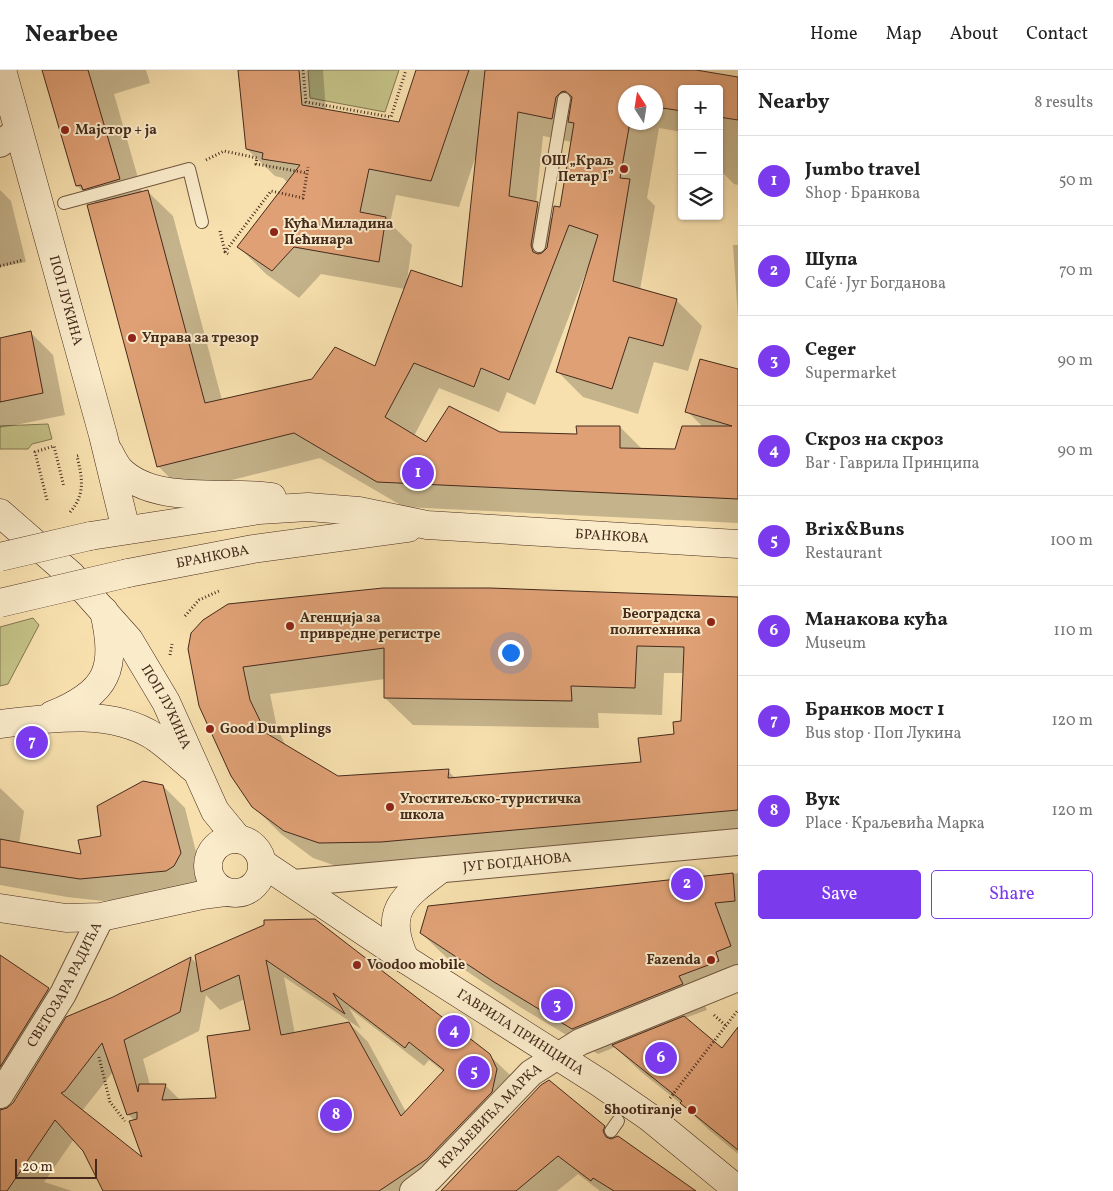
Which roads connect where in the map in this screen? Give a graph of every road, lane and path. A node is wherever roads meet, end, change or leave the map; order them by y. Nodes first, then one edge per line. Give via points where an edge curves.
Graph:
1 (2, 70) edge
2 (304, 70) edge
3 (406, 70) edge
4 (564, 99) dead end
5 (9, 137) edge
6 (308, 167) dead end
7 (189, 168) junction
8 (306, 173) junction
9 (64, 203) dead end
10 (202, 222) dead end
11 (219, 227) dead end
12 (539, 246) dead end
13 (24, 260) dead end
14 (0, 266) edge
15 (106, 448) junction
16 (77, 456) dead end
17 (64, 487) dead end
18 (47, 500) dead end
19 (308, 507) junction
20 (0, 513) edge
21 (68, 515) dead end
22 (427, 525) junction
23 (126, 530) junction
24 (738, 544) edge
25 (0, 557) edge
26 (219, 592) dead end
27 (0, 603) edge
28 (104, 611) junction
29 (185, 616) dead end
30 (172, 644) dead end
31 (169, 658) dead end
32 (44, 718) junction
33 (0, 724) edge
34 (194, 769) junction
35 (738, 842) edge
36 (221, 851) junction
37 (262, 863) junction
38 (438, 871) junction
39 (294, 883) junction
40 (238, 890) junction
41 (180, 899) junction
42 (2, 912) edge
43 (101, 918) junction
44 (405, 959) junction
45 (738, 978) edge
46 (738, 1010) edge
47 (557, 1055) junction
48 (99, 1058) dead end
49 (0, 1095) edge
50 (667, 1102) dead end
51 (125, 1122) dead end
52 (738, 1190) edge
53 (413, 1191) edge

1 - 5 street, ПОП ЛУКИНА
2 - 3 path via 306,102 391,117
4 - 12 lane
5 - 15 street, ПОП ЛУКИНА
6 - 8 path
7 - 8 path via 224,151 257,158 256,164
7 - 9 lane
7 - 10 lane
8 - 11 path via 303,198 271,191 226,253
13 - 14 path
15 - 19 street via 118,468 149,488 183,494 259,495
15 - 23 street, ПОП ЛУКИНА
16 - 21 path via 83,486 78,502
17 - 18 path via 54,446 35,452
19 - 22 street, БРАНКОВА via 359,511
19 - 23 street, БРАНКОВА via 259,510
20 - 28 street, ПОП ЛУКИНА via 71,575
22 - 24 street, БРАНКОВА
22 - 27 street, БРАНКОВА, bridge via 253,549
23 - 25 street, БРАНКОВА, bridge
26 - 29 path via 199,600
28 - 32 street via 111,659 105,675 83,700
28 - 34 street, ПОП ЛУКИНА via 129,640 156,681
30 - 31 path
32 - 33 street
32 - 34 street via 93,718 140,729 154,736
34 - 36 street, ПОП ЛУКИНА via 215,811
35 - 38 street, ЈУГ БОГДАНОВА
36 - 37 street via 254,847
36 - 40 street via 211,880
36 - 41 street, СВЕТОЗАРА РАДИЋА via 198,883
37 - 39 street
37 - 40 street via 261,873
38 - 39 street, ЈУГ БОГДАНОВА
38 - 44 street via 415,888 398,910 394,926
39 - 40 street, СВЕТОЗАРА РАДИЋА
39 - 44 street, ГАВРИЛА ПРИНЦИПА
40 - 41 street, СВЕТОЗАРА РАДИЋА
41 - 43 street, СВЕТОЗАРА РАДИЋА
42 - 43 street
43 - 49 street, СВЕТОЗАРА РАДИЋА via 63,994
44 - 47 street, ГАВРИЛА ПРИНЦИПА
45 - 47 street, КРАЉЕВИЋА МАРКА via 580,1042
46 - 50 path
47 - 52 street, ГАВРИЛА ПРИНЦИПА via 649,1118
47 - 53 street, КРАЉЕВИЋА МАРКА via 531,1073
48 - 51 path via 110,1102

